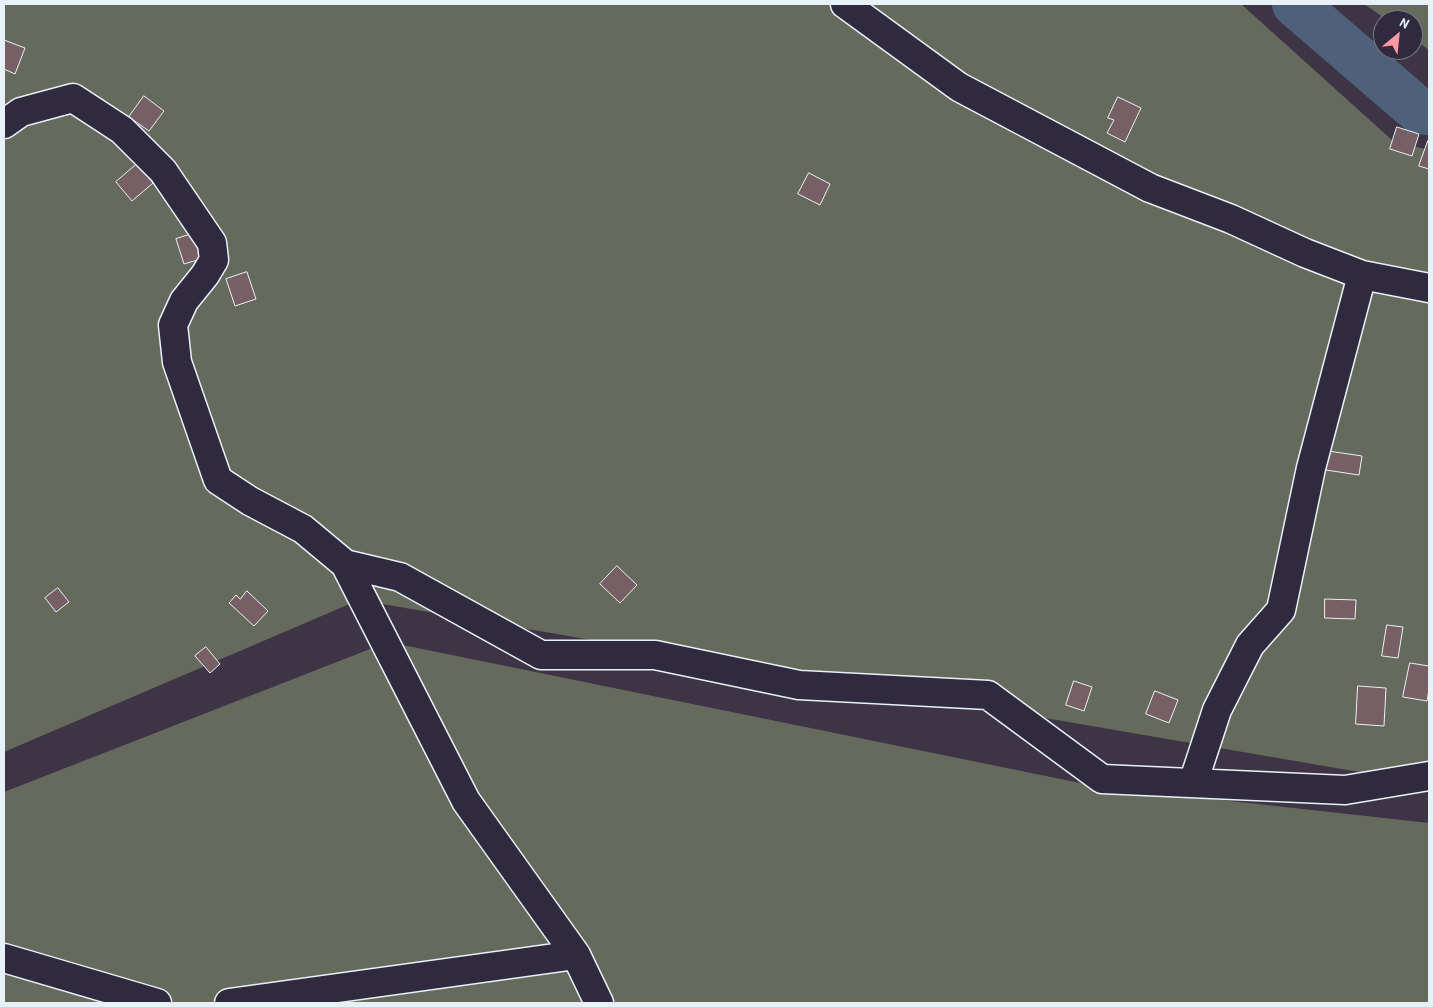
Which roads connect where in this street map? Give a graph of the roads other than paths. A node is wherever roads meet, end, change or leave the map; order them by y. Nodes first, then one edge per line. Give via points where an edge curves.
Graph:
1 (844, 4) edge
2 (4, 124) edge
3 (1362, 275) junction
4 (1429, 288) edge
5 (345, 564) junction
6 (1429, 776) edge
7 (1193, 783) junction
8 (576, 955) junction
9 (4, 958) edge
10 (156, 1003) edge
11 (229, 1003) edge
12 (600, 1003) edge

1 - 3 lane via 959,87 1150,188
2 - 5 lane via 21,112 74,98 122,130 163,171 212,243 214,260 184,301 173,325 177,362 218,480 250,502 303,529
3 - 4 lane
3 - 7 lane via 1311,468 1281,610 1250,645 1225,694
5 - 7 lane via 400,577 541,655 655,655 798,685 988,695 1102,779
5 - 8 lane via 466,801
6 - 7 lane via 1345,790
8 - 11 lane
8 - 12 lane
9 - 10 lane

